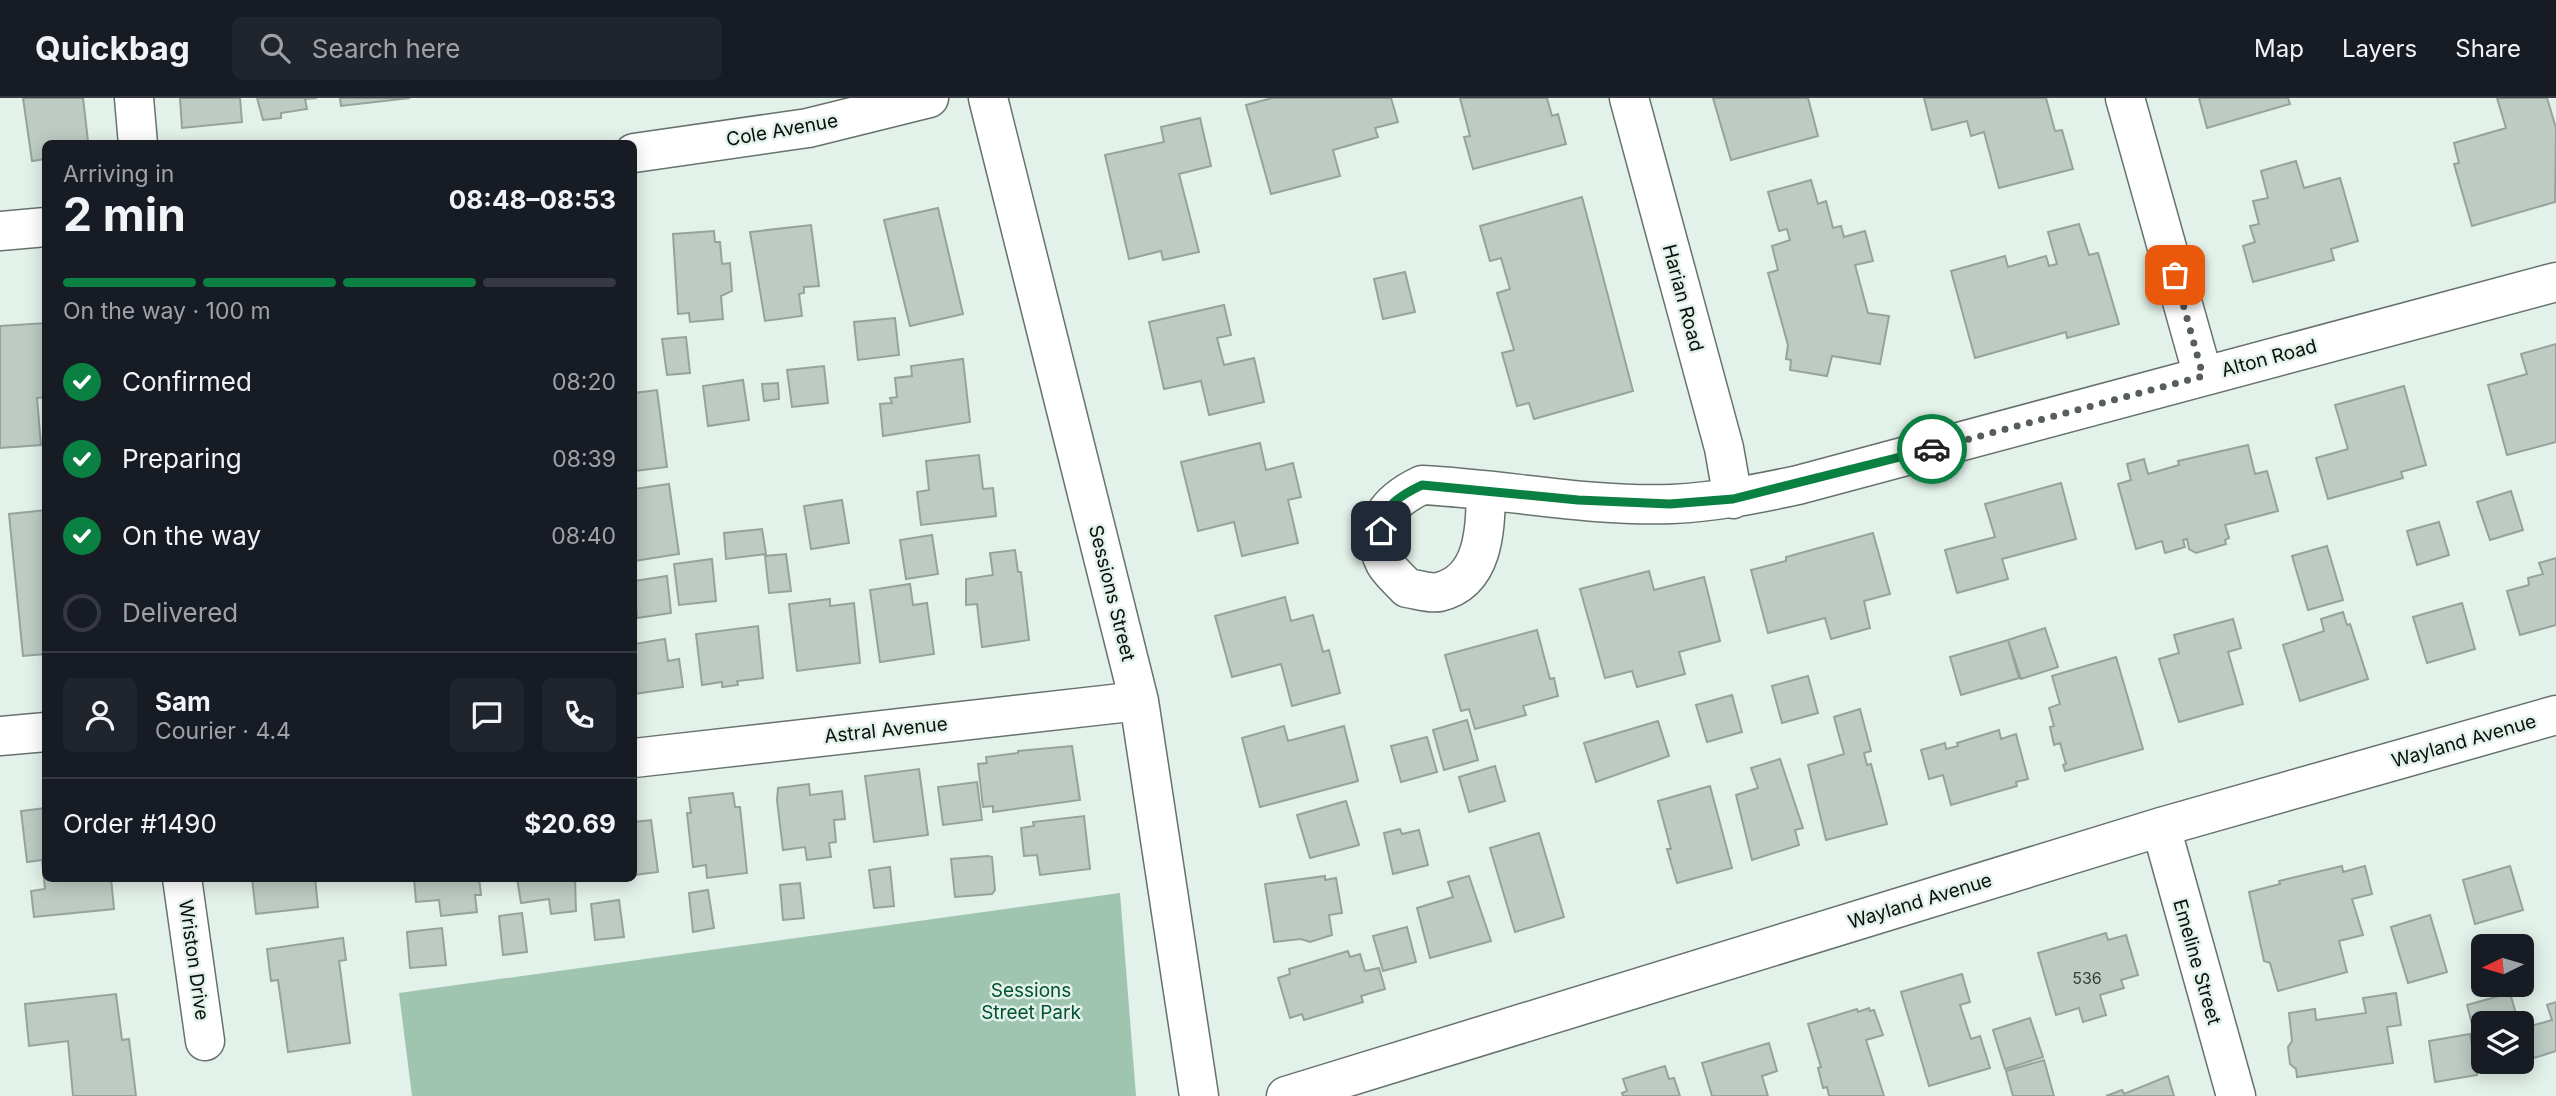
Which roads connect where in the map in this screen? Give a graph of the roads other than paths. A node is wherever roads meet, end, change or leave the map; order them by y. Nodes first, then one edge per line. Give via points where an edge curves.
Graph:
1 (134, 98) edge
2 (929, 98) edge
3 (988, 98) edge
4 (1629, 98) edge
5 (2125, 98) edge
6 (803, 113) edge
7 (138, 140) edge
8 (637, 152) edge
9 (42, 227) edge
10 (0, 232) edge
11 (2556, 282) edge
12 (2203, 376) junction
13 (1486, 493) dead end
14 (1733, 499) junction
15 (1139, 701) junction
16 (2556, 715) edge
17 (42, 732) edge
18 (0, 736) edge
19 (637, 758) edge
20 (2161, 827) junction
21 (183, 882) edge
22 (205, 1041) dead end
23 (1199, 1096) edge
24 (1286, 1096) edge
25 (2236, 1096) edge

1 - 7 street
2 - 6 street, Cole Avenue
3 - 15 street, Sessions Street
4 - 14 street, Harian Road via 1724,448
5 - 12 street
6 - 8 street, Cole Avenue
9 - 10 street
11 - 12 street, Alton Road
12 - 14 street, Alton Road
13 - 14 street, Alton Road via 1670,504
15 - 19 street, Astral Avenue
15 - 23 street, Sessions Street
16 - 20 street, Wayland Avenue
17 - 18 street
20 - 24 street, Wayland Avenue
20 - 25 street, Emeline Street
21 - 22 street, Wriston Drive

